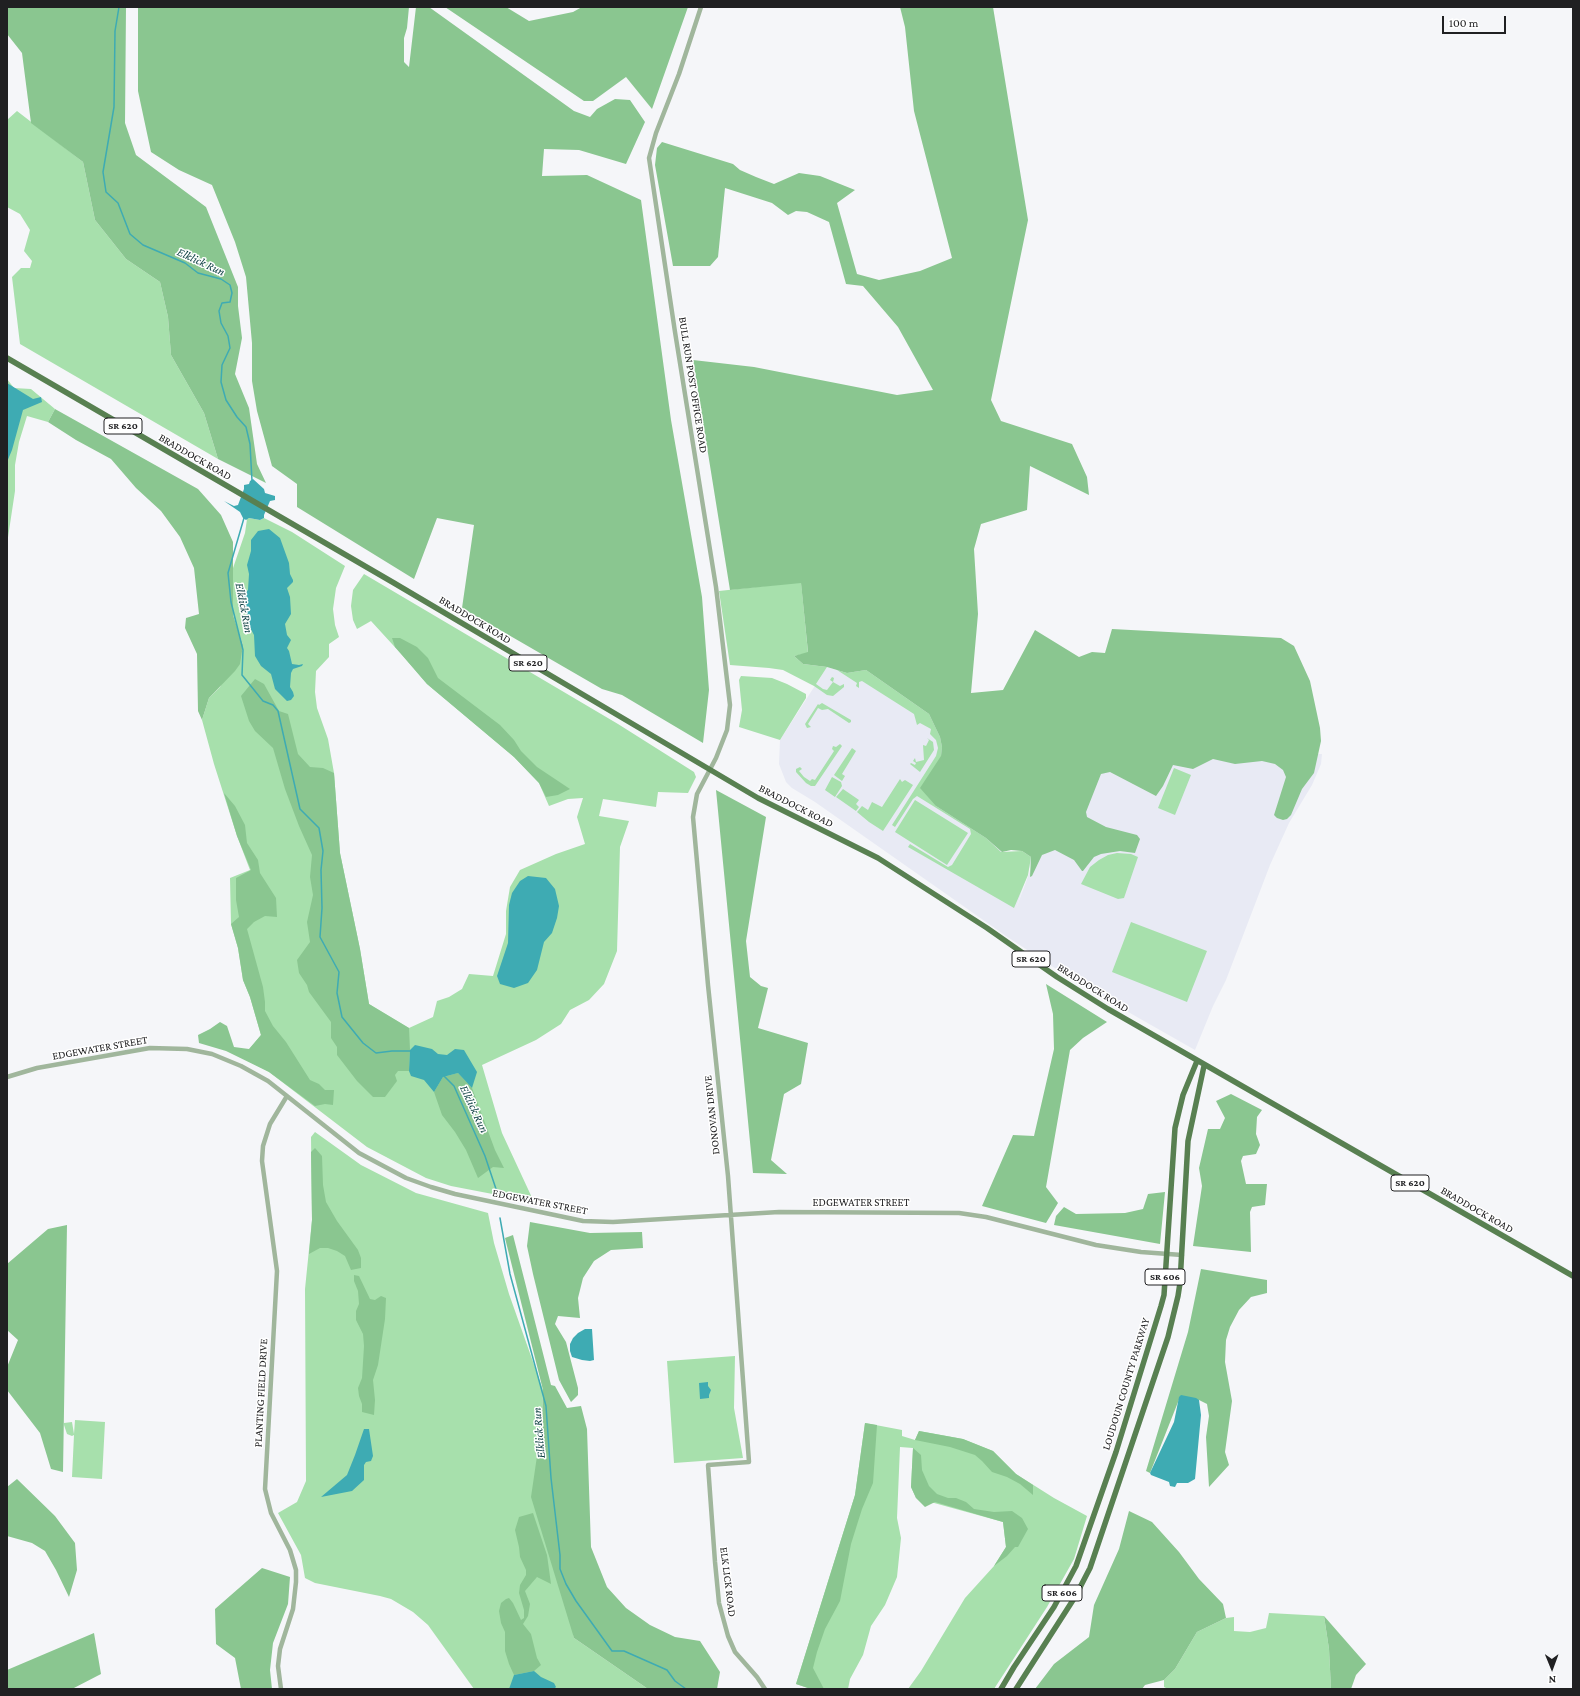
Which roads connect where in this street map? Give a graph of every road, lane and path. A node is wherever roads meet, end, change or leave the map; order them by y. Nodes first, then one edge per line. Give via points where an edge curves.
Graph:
1 (701, 7) edge
2 (7, 358) edge
3 (710, 770) junction
4 (1197, 1061) junction
5 (1204, 1066) junction
6 (7, 1077) edge
7 (287, 1096) junction
8 (731, 1214) junction
9 (1166, 1254) junction
10 (1182, 1255) junction
11 (1573, 1276) edge
12 (708, 1465) joint
13 (281, 1689) edge
14 (765, 1689) edge
15 (1001, 1689) edge
16 (1016, 1689) edge

1 - 3 street, BULL RUN POST OFFICE ROAD via 649,158 715,580 729,686 727,730
2 - 3 main road, BRADDOCK ROAD / SR 620
3 - 4 main road, BRADDOCK ROAD / SR 620 via 775,808 878,858 987,928 1057,977
3 - 8 street, DONOVAN DRIVE via 697,794 693,817
4 - 5 main road, BRADDOCK ROAD / SR 620
4 - 9 main road, LOUDOUN COUNTY PARKWAY / SR 606 via 1179,1107 1175,1128
5 - 10 main road, LOUDOUN COUNTY PARKWAY / SR 606 via 1188,1141
5 - 11 main road, BRADDOCK ROAD / SR 620
6 - 7 street, EDGEWATER STREET via 37,1068 134,1049 164,1047 212,1054 268,1081
7 - 8 street, EDGEWATER STREET via 359,1153 406,1178 444,1192 583,1221 614,1222
7 - 13 street, PLANTING FIELD DRIVE via 270,1124 262,1161 277,1271 265,1489 271,1513 290,1550 296,1570 293,1609 280,1649 278,1666
8 - 9 street, EDGEWATER STREET via 959,1213 993,1218 1096,1245
8 - 12 street, DONOVAN DRIVE via 749,1462
9 - 10 street, EDGEWATER STREET
9 - 15 main road, LOUDOUN COUNTY PARKWAY / SR 606 via 1162,1306 1116,1452 1076,1566 1054,1607
10 - 16 main road, LOUDOUN COUNTY PARKWAY / SR 606 via 1178,1296 1168,1337 1090,1568 1075,1597
12 - 14 street, ELK LICK ROAD via 717,1588 723,1621 735,1652 758,1676

